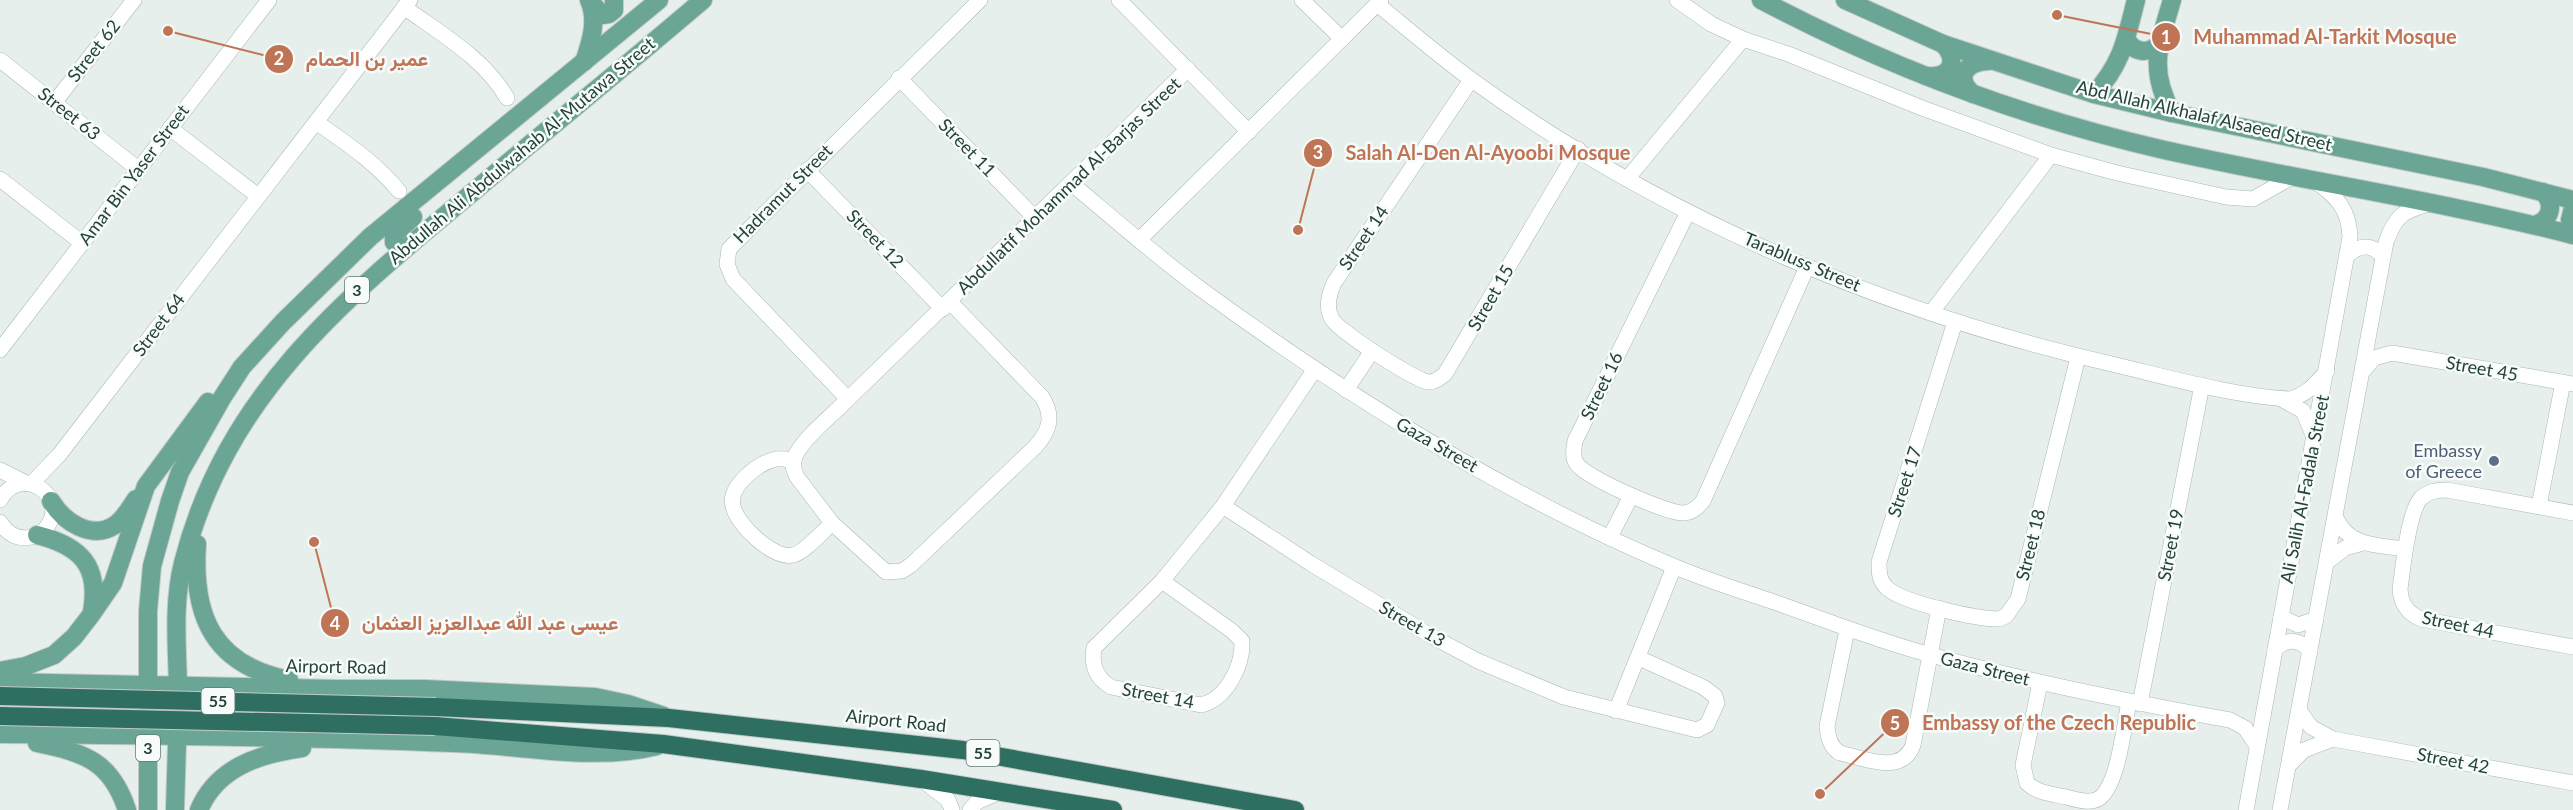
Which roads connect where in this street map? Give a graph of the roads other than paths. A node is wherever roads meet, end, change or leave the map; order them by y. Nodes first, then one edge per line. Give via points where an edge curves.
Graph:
1 (134, 0) edge
2 (269, 0) edge
3 (614, 0) edge
4 (659, 0) edge
5 (703, 0) edge
6 (980, 0) edge
7 (1119, 0) edge
8 (1302, 0) edge
9 (1677, 0) edge
10 (1761, 0) edge
11 (1845, 0) edge
12 (2136, 0) edge
13 (2172, 0) edge
14 (590, 1) edge
15 (1379, 2) edge
16 (407, 3) edge
17 (1342, 39) junction
18 (1743, 39) junction
19 (2126, 39) junction
20 (2160, 43) junction
21 (1943, 44) junction
22 (0, 60) edge
23 (1989, 61) junction
24 (583, 64) junction
25 (1188, 69) junction
26 (1926, 76) junction
27 (899, 78) junction
28 (1471, 80) junction
29 (1973, 94) junction
30 (2094, 94) junction
31 (507, 98) dead end
32 (54, 103) junction
33 (2172, 113) junction
34 (316, 122) junction
35 (170, 128) junction
36 (499, 132) junction
37 (1250, 132) junction
38 (1578, 149) junction
39 (2051, 155) junction
40 (138, 169) junction
41 (807, 170) junction
42 (2292, 177) junction
43 (0, 179) edge
44 (1627, 179) junction
45 (2315, 181) junction
46 (1071, 183) junction
47 (399, 191) dead end
48 (2543, 192) junction
49 (258, 196) junction
50 (2573, 200) edge
51 (2432, 203) junction
52 (2573, 208) edge
53 (1688, 212) junction
54 (1035, 218) junction
55 (2534, 225) junction
56 (2573, 230) edge
57 (2573, 235) edge
58 (1139, 240) junction
59 (82, 243) junction
60 (403, 249) junction
61 (2348, 255) junction
62 (2383, 257) junction
63 (1807, 267) junction
64 (946, 306) junction
65 (1931, 313) junction
66 (1955, 322) junction
67 (2371, 327) junction
68 (0, 350) edge
69 (1372, 351) junction
70 (2392, 353) junction
71 (2078, 357) junction
72 (242, 367) junction
73 (1315, 369) junction
74 (2364, 370) junction
75 (2327, 371) junction
76 (2568, 383) edge
77 (2202, 386) junction
78 (1346, 390) junction
79 (848, 399) junction
80 (2282, 399) junction
81 (2314, 438) junction
82 (59, 455) junction
83 (794, 461) junction
84 (0, 470) edge
85 (29, 483) junction
86 (146, 486) junction
87 (1631, 496) junction
88 (50, 498) junction
89 (0, 500) edge
90 (1222, 506) junction
91 (2539, 506) junction
92 (2573, 513) edge
93 (198, 514) junction
94 (2336, 518) junction
95 (0, 522) edge
96 (832, 523) junction
97 (37, 535) junction
98 (1610, 537) junction
99 (2363, 543) junction
100 (2406, 549) junction
101 (2327, 562) junction
102 (1674, 567) junction
103 (1162, 581) junction
104 (1939, 608) junction
105 (91, 615) junction
106 (2281, 617) junction
107 (2316, 619) junction
108 (1847, 630) junction
109 (2573, 647) edge
110 (2275, 649) junction
111 (2310, 651) junction
112 (1929, 655) junction
113 (1639, 658) junction
114 (0, 671) edge
115 (0, 682) edge
116 (81, 683) junction
117 (2040, 683) junction
118 (149, 685) junction
119 (178, 686) junction
120 (241, 687) junction
121 (335, 690) junction
122 (0, 696) edge
123 (2265, 700) junction
124 (2135, 703) junction
125 (2299, 710) junction
126 (1616, 711) junction
127 (0, 716) edge
128 (669, 718) junction
129 (2229, 720) junction
130 (0, 734) edge
131 (73, 735) junction
132 (148, 737) junction
133 (177, 737) junction
134 (244, 738) junction
135 (2333, 739) junction
136 (353, 740) junction
137 (663, 744) junction
138 (2257, 746) junction
139 (2289, 765) junction
140 (921, 779) junction
141 (2573, 783) edge
142 (1002, 791) junction
143 (127, 810) edge
144 (148, 810) edge
145 (175, 810) edge
146 (199, 810) edge
147 (952, 810) edge
148 (970, 810) edge
149 (1113, 810) edge
150 (1294, 810) edge
151 (2246, 810) edge
152 (2280, 810) edge

1 - 32 street, Street 62
2 - 35 street, Amar Bin Yaser Street
3 - 14 main road via 614,10 609,14 598,12
4 - 24 main road, Abdullah Ali Abdulwahab Al-Mutawa Street / 3
5 - 60 main road, Abdullah Ali Abdulwahab Al-Mutawa Street / 3
6 - 27 street, Hadramut Street
7 - 25 street
8 - 17 street
9 - 18 street via 1711,24
10 - 26 main road
11 - 21 main road, Abd Allah Alkhalaf Alsaeed Street
12 - 19 main road
13 - 20 main road
14 - 24 main road via 592,40
15 - 17 street
15 - 28 street, Tarabluss Street
16 - 31 street via 480,64
16 - 34 street, Street 64
17 - 37 street
18 - 39 street
18 - 44 street
19 - 20 main road via 2137,51 2146,52
19 - 30 main road via 2118,63
20 - 33 main road via 2158,79
21 - 23 main road, Abd Allah Alkhalaf Alsaeed Street
21 - 26 main road via 1951,52 1952,63 1947,72 1937,77
22 - 32 street, Street 63
23 - 29 main road via 1976,61 1964,72 1966,88
23 - 30 main road, Abd Allah Alkhalaf Alsaeed Street
24 - 36 main road, Abdullah Ali Abdulwahab Al-Mutawa Street / 3
25 - 37 street
25 - 46 street, Abdullatif Mohammad Al-Barjas Street
26 - 29 main road
27 - 41 street, Hadramut Street
27 - 54 street, Street 11
28 - 38 street, Tarabluss Street
28 - 69 street, Street 14 via 1329,294 1333,321
29 - 42 main road via 2076,127
30 - 33 main road, Abd Allah Alkhalaf Alsaeed Street
32 - 40 street, Street 63
33 - 48 main road, Abd Allah Alkhalaf Alsaeed Street
34 - 47 street via 370,160
34 - 49 street, Street 64
35 - 40 street, Amar Bin Yaser Street
35 - 49 street
36 - 60 main road via 460,178 396,232 394,242
36 - 72 main road, Abdullah Ali Abdulwahab Al-Mutawa Street / 3 via 370,237 315,288
37 - 58 street
38 - 44 street, Tarabluss Street
38 - 69 street, Street 15 via 1445,374 1434,381 1422,381
39 - 42 street via 2226,197 2253,199
39 - 65 street
40 - 59 street, Amar Bin Yaser Street
41 - 64 street, Street 12
41 - 79 street, Hadramut Street via 732,243 727,264 733,279
42 - 45 main road
43 - 59 street
44 - 53 street, Tarabluss Street
45 - 51 main road
45 - 61 street, Ali Salih Al-Fadala Street via 2346,210
46 - 54 street, Abdullatif Mohammad Al-Barjas Street
46 - 58 street, Gaza Street
48 - 50 main road, Abd Allah Alkhalaf Alsaeed Street
48 - 55 main road via 2550,212 2544,221
49 - 82 street, Street 64
51 - 55 main road
51 - 62 street, Ali Salih Al-Fadala Street via 2406,211 2396,219
52 - 56 main road
53 - 63 street, Tarabluss Street
53 - 87 street, Street 16 via 1575,441 1574,458 1581,469
54 - 64 street, Abdullatif Mohammad Al-Barjas Street
55 - 57 main road
58 - 73 street, Gaza Street
59 - 68 street, Amar Bin Yaser Street
60 - 93 main road, Abdullah Ali Abdulwahab Al-Mutawa Street / 3 via 327,319 281,369 241,424
61 - 62 street via 2366,246
61 - 75 street, Ali Salih Al-Fadala Street
62 - 67 street, Ali Salih Al-Fadala Street
63 - 65 street, Tarabluss Street
63 - 87 street via 1703,501 1693,510 1678,512
64 - 79 street, Abdullatif Mohammad Al-Barjas Street
64 - 96 street, Abdullatif Mohammad Al-Barjas Street via 1042,397 1049,408 1048,430 1035,447 902,570 893,573 882,569
65 - 66 street, Tarabluss Street
66 - 71 street, Tarabluss Street
66 - 104 street, Street 17 via 1879,562 1879,574 1887,588
67 - 70 street via 2378,342
67 - 74 street, Ali Salih Al-Fadala Street
69 - 78 street
70 - 74 street via 2374,358
70 - 76 street, Street 45
71 - 77 street, Tarabluss Street
71 - 104 street, Street 18 via 2018,599 2006,616 1999,619
72 - 86 main road via 210,399
72 - 118 main road, Abdullah Ali Abdulwahab Al-Mutawa Street / 3 via 194,445 170,501 150,580
73 - 78 street, Gaza Street
73 - 90 street, Street 14
74 - 94 street, Ali Salih Al-Fadala Street
75 - 80 street via 2300,396
75 - 81 street, Ali Salih Al-Fadala Street
76 - 91 street
77 - 80 street, Tarabluss Street
77 - 124 street, Street 19
78 - 98 street, Gaza Street via 1516,490
79 - 83 street, Abdullatif Mohammad Al-Barjas Street via 806,442
80 - 81 street, Tarabluss Street via 2303,411
81 - 106 street, Ali Salih Al-Fadala Street
82 - 85 street, Street 64
82 - 88 street, Street 64
83 - 96 street, Abdullatif Mohammad Al-Barjas Street via 797,477
83 - 96 street via 779,458 758,467 733,495 735,514 763,544 784,556 797,555
84 - 85 street
85 - 88 street
85 - 89 street, Street 64 via 12,486
86 - 88 main road via 123,518 108,529 89,530 71,523 60,516
86 - 105 main road via 113,583
87 - 98 street
88 - 97 street, Street 64 via 51,521
90 - 103 street, Street 14
90 - 126 street, Street 13 via 1478,662 1564,698
91 - 92 street, Street 44
91 - 100 street, Street 44 via 2447,489 2430,492 2416,504
93 - 119 main road, Abdullah Ali Abdulwahab Al-Mutawa Street / 3 via 183,565 176,617
93 - 121 main road, 3 via 197,596 216,638 250,668 271,677
94 - 99 street via 2348,536
94 - 101 street, Ali Salih Al-Fadala Street
95 - 97 street via 15,536
97 - 105 main road via 70,548 90,569 95,587
98 - 102 street, Gaza Street
99 - 100 street
99 - 101 street via 2345,548
100 - 109 street, Street 44 via 2400,597 2413,615
101 - 107 street, Ali Salih Al-Fadala Street
102 - 108 street, Gaza Street
102 - 113 street
103 - 103 street, Street 14 via 1094,648 1095,670 1111,687 1201,705 1209,703 1223,691 1238,668 1242,641
104 - 112 street
105 - 114 main road via 54,655
106 - 107 street via 2298,625
106 - 110 street, Ali Salih Al-Fadala Street
107 - 111 street, Ali Salih Al-Fadala Street
108 - 112 street, Gaza Street
108 - 112 street, Gaza Street via 1827,726 1831,744 1840,753 1889,764 1905,758 1914,745
110 - 111 street via 2293,641
110 - 123 street, Ali Salih Al-Fadala Street
111 - 125 street, Ali Salih Al-Fadala Street
112 - 117 street, Gaza Street
113 - 126 street
113 - 126 street, Street 13 via 1710,691 1717,703 1713,716 1697,730
115 - 116 main road, Airport Road
116 - 118 main road, Airport Road
116 - 131 main road via 91,701 91,711 82,729
117 - 124 street, Gaza Street
117 - 124 street, Gaza Street via 2023,765 2027,783 2038,791 2084,801 2104,794 2112,780
118 - 119 main road, Airport Road
118 - 132 main road, 3
119 - 120 main road, Airport Road
119 - 133 main road, 3
120 - 121 main road, Airport Road
120 - 134 main road via 232,692 224,709 228,727
121 - 128 main road, Airport Road via 424,689 595,698
122 - 128 highway, Airport Road / 55, bridge via 436,706
123 - 129 street via 2248,716
123 - 138 street, Ali Salih Al-Fadala Street
124 - 129 street, Gaza Street
125 - 135 street, Street 42 via 2311,727
125 - 139 street, Ali Salih Al-Fadala Street
127 - 137 highway, 55, bridge via 435,726
128 - 150 highway, Airport Road / 55 via 963,750
129 - 138 street, Gaza Street via 2245,728
130 - 131 main road
130 - 143 main road via 71,750 92,759 108,771 121,789
131 - 132 main road
132 - 133 main road
132 - 144 main road, 3
133 - 134 main road
133 - 145 main road, 3
134 - 136 main road
135 - 139 street via 2304,750
135 - 141 street, Street 42
136 - 137 main road via 592,752 629,751
136 - 146 main road via 272,752 243,763 221,778
137 - 140 highway, 55
138 - 151 street, Ali Salih Al-Fadala Street
139 - 152 street, Ali Salih Al-Fadala Street
140 - 142 highway, 55
140 - 147 street via 948,800
142 - 148 street via 977,802
142 - 149 highway, 55

